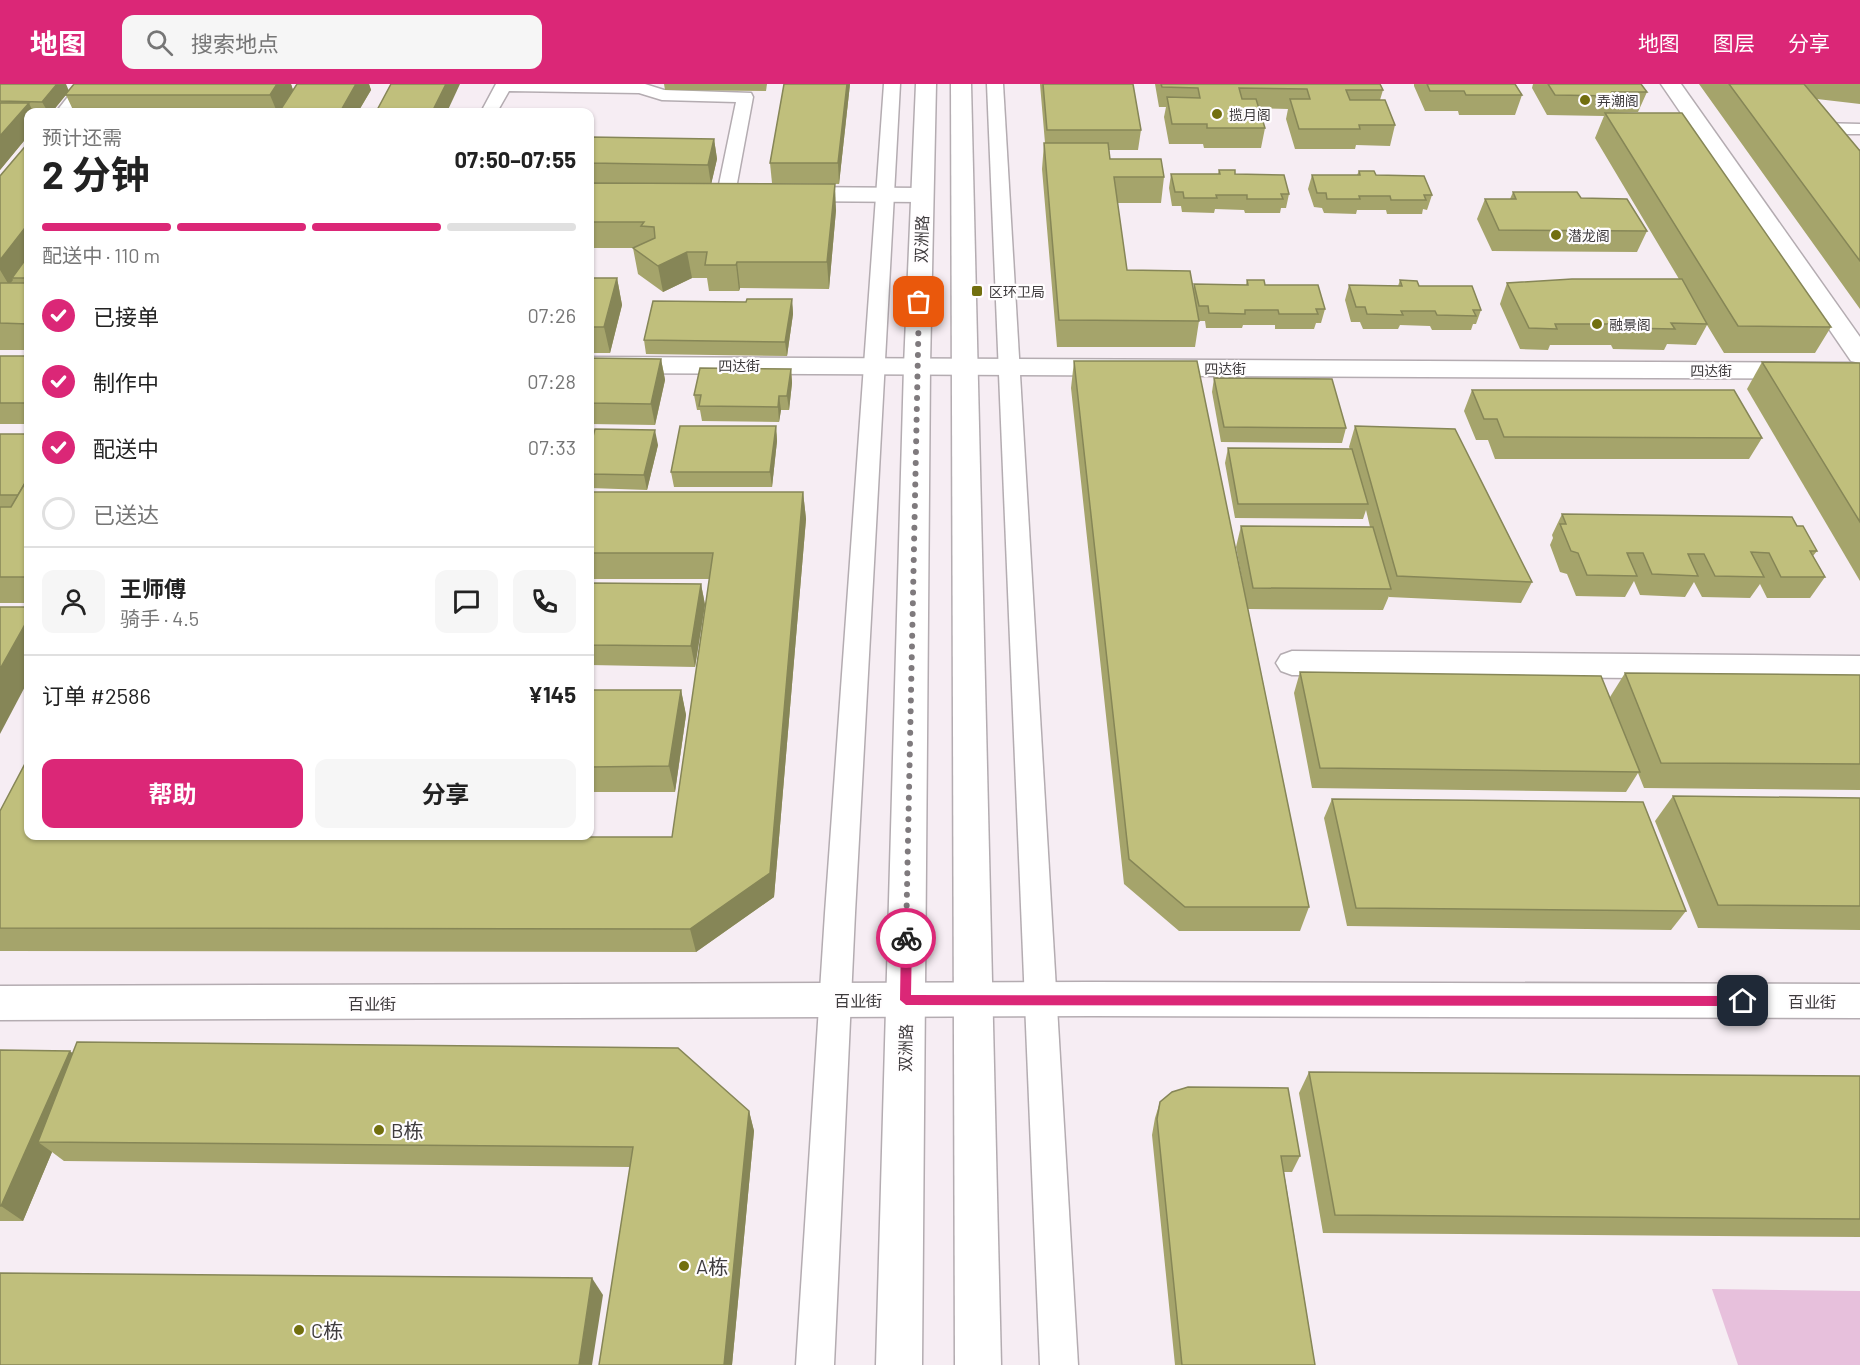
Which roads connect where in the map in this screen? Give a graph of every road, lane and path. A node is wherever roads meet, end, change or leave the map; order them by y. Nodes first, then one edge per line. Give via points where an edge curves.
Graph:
1 (87, 84) edge
2 (892, 84) edge
3 (926, 84) edge
4 (961, 84) edge
5 (995, 84) edge
6 (1671, 84) edge
7 (66, 108) edge
8 (491, 108) edge
9 (1860, 129) edge
10 (713, 145) edge
11 (735, 145) junction
12 (1860, 180) edge
13 (703, 194) edge
14 (748, 194) junction
15 (884, 195) junction
16 (922, 195) junction
17 (1860, 355) edge
18 (594, 365) edge
19 (874, 365) junction
20 (917, 366) junction
21 (966, 366) junction
22 (1008, 367) junction
23 (1860, 371) edge
24 (1292, 663) dead end
25 (1860, 668) edge
26 (972, 999) junction
27 (1041, 999) junction
28 (835, 1000) junction
29 (906, 1000) junction
30 (1860, 1001) edge
31 (0, 1003) edge
32 (815, 1365) edge
33 (899, 1365) edge
34 (978, 1365) edge
35 (1059, 1365) edge

1 - 7 lane
2 - 15 lane
3 - 16 street, 双洲路
4 - 21 street
5 - 22 lane
6 - 17 street
8 - 11 lane via 503,86 641,88 662,95 745,97
9 - 12 lane via 1818,128
10 - 11 lane
11 - 14 lane
13 - 14 street
14 - 15 street
15 - 16 street
15 - 19 lane
16 - 20 street, 双洲路
18 - 19 street, 四达街
19 - 20 street, 四达街
19 - 28 lane
20 - 21 street, 四达街
20 - 29 street, 双洲路
21 - 22 street, 四达街
21 - 26 street
22 - 23 street, 四达街
22 - 27 lane
24 - 25 street
26 - 27 street, 百业街
26 - 29 street, 百业街
26 - 34 street
27 - 30 street, 百业街
27 - 35 lane
28 - 29 street, 百业街
28 - 31 street, 百业街
28 - 32 lane
29 - 33 street, 双洲路

